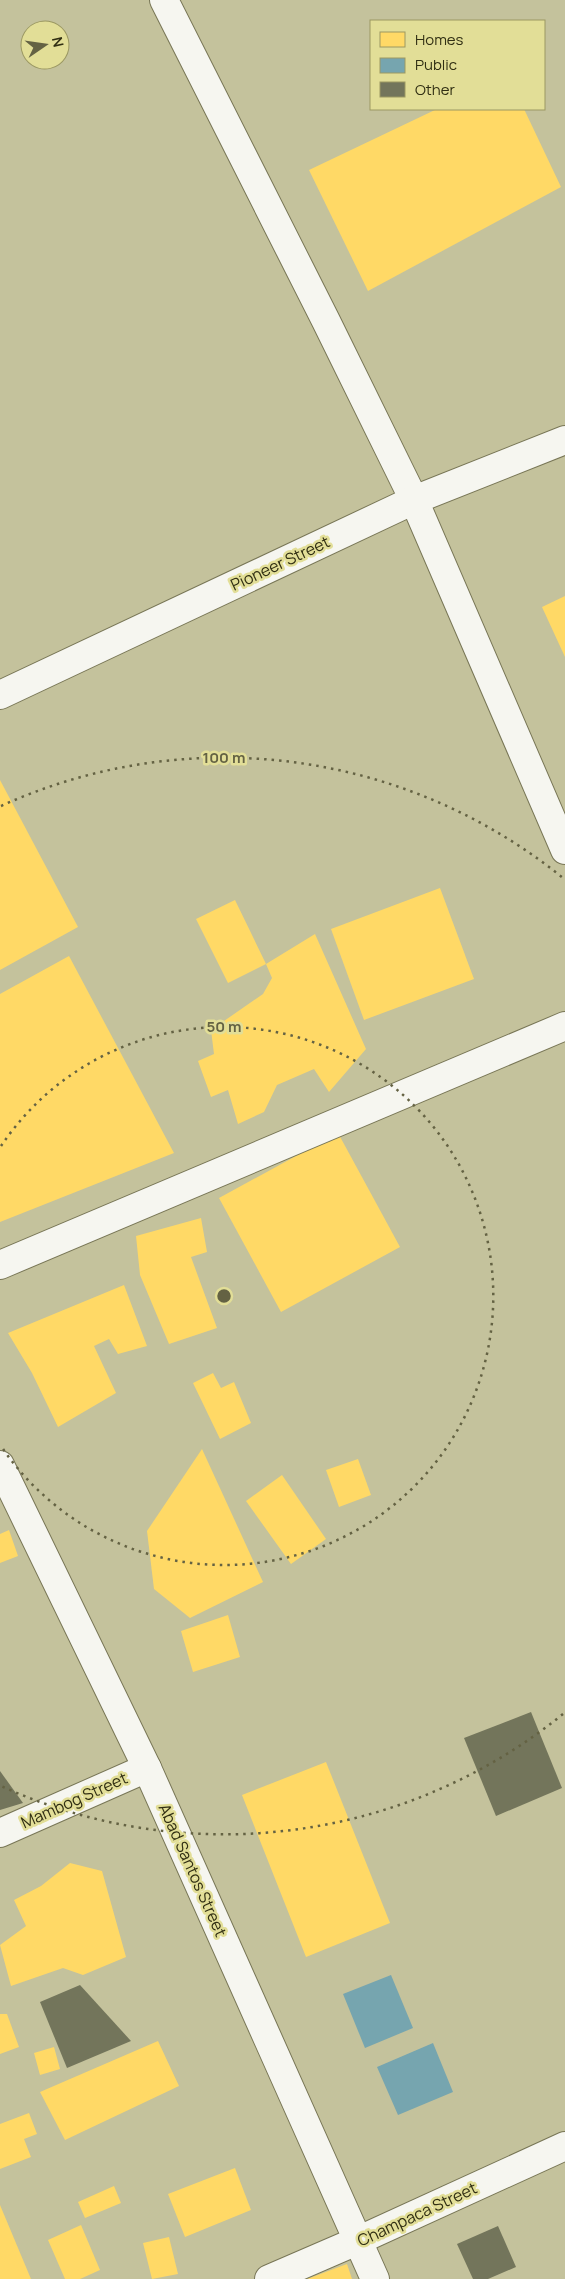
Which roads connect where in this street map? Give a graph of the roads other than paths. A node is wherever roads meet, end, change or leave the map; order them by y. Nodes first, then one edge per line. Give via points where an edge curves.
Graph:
1 (164, 0) edge
2 (565, 440) edge
3 (414, 500) junction
4 (0, 695) edge
5 (565, 850) edge
6 (565, 1026) edge
7 (0, 1265) edge
8 (0, 1465) edge
9 (147, 1768) junction
10 (0, 1833) edge
11 (565, 2146) edge
12 (358, 2241) junction
13 (269, 2279) edge
14 (375, 2279) edge

1 - 3 street
2 - 3 street, Pioneer Street
3 - 4 street, Pioneer Street
3 - 5 street
6 - 7 street
8 - 9 street, Abad Santos Street
9 - 10 street, Mambog Street
9 - 12 street, Abad Santos Street
11 - 12 street, Champaca Street
12 - 13 street, Champaca Street
12 - 14 street, Abad Santos Street

